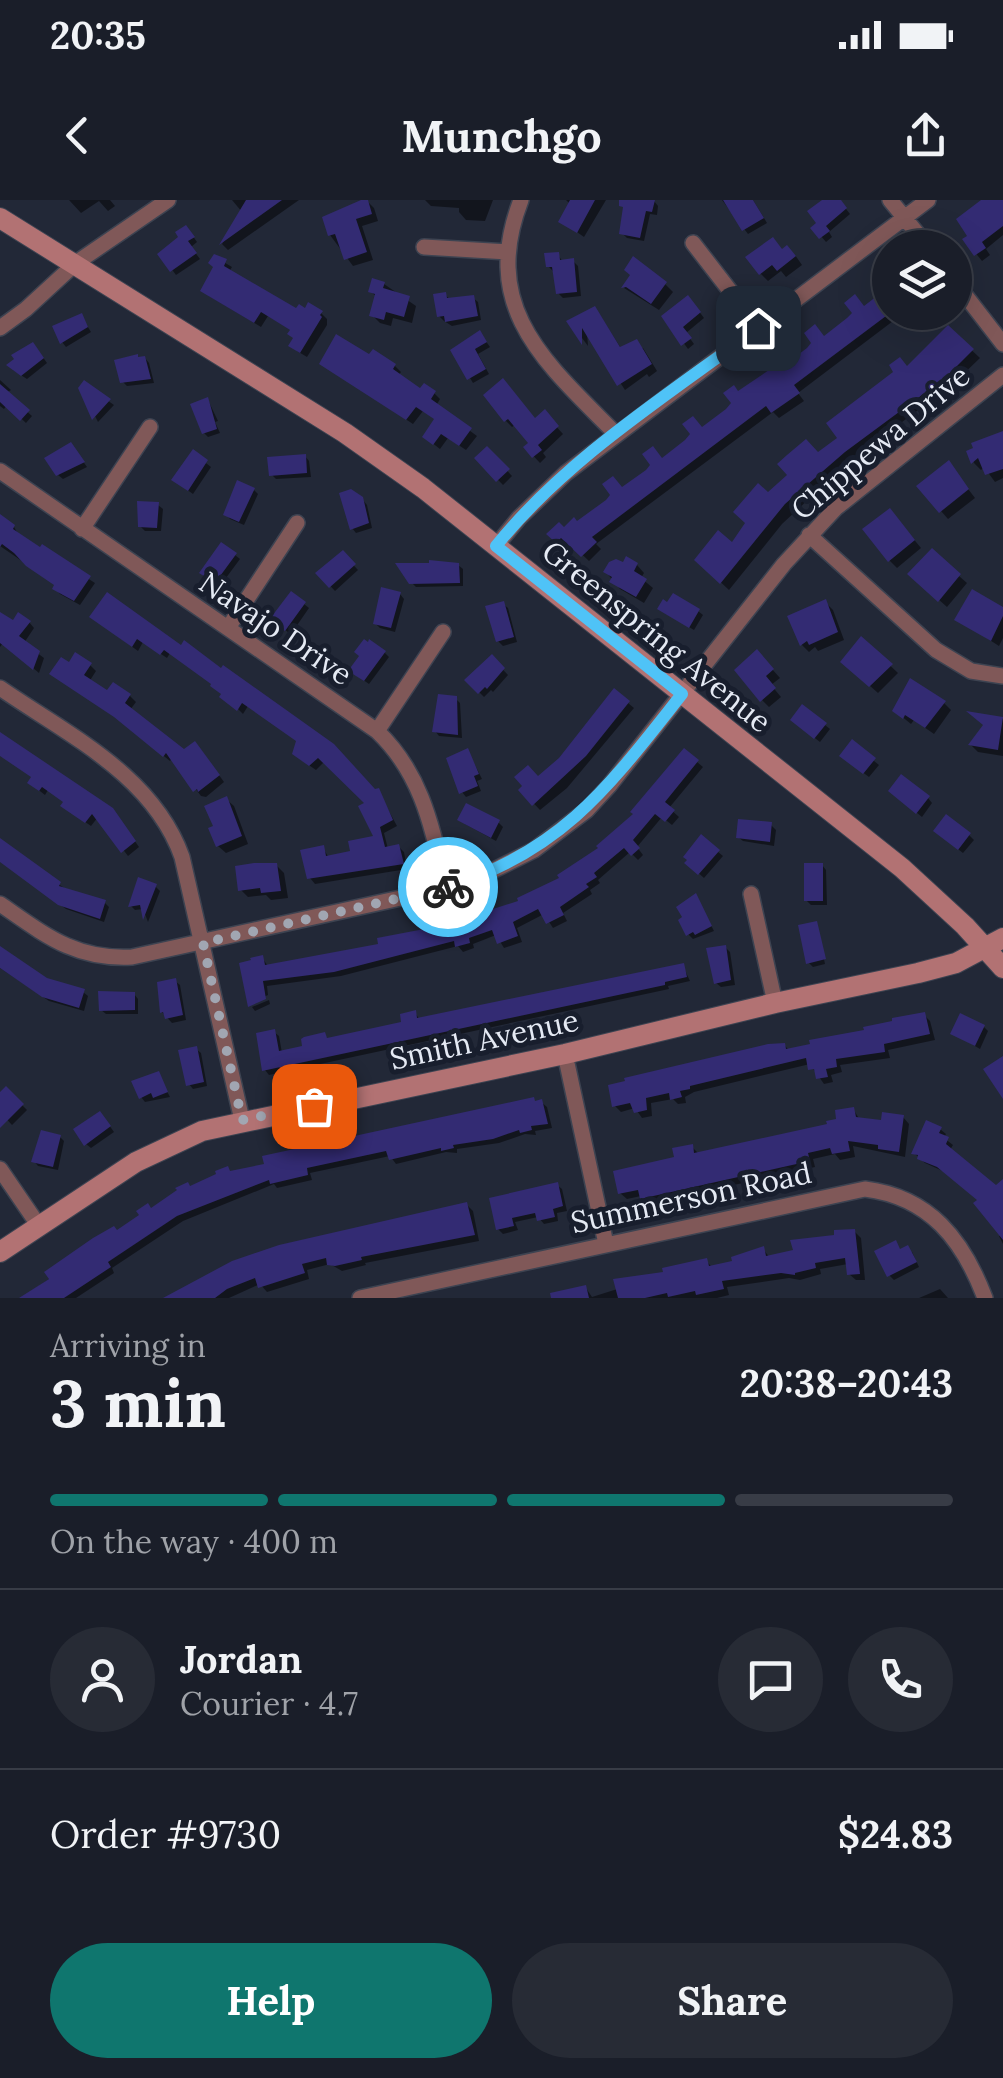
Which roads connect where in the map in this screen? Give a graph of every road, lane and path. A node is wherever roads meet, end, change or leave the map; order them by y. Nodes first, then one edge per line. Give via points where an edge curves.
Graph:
1 (168, 200) edge
2 (521, 200) edge
3 (890, 200) edge
4 (928, 200) edge
5 (0, 218) edge
6 (906, 218) junction
7 (915, 230) edge
8 (693, 243) dead end
9 (424, 247) dead end
10 (508, 252) junction
11 (76, 263) junction
12 (972, 304) edge
13 (0, 328) edge
14 (758, 328) junction
15 (1003, 344) edge
16 (1003, 375) edge
17 (150, 428) dead end
18 (616, 434) junction
19 (0, 471) edge
20 (297, 523) dead end
21 (82, 529) junction
22 (809, 535) junction
23 (496, 546) junction
24 (228, 628) junction
25 (443, 632) dead end
26 (1003, 676) edge
27 (0, 688) edge
28 (682, 694) junction
29 (377, 731) junction
30 (446, 888) junction
31 (751, 894) dead end
32 (0, 904) edge
33 (995, 942) edge
34 (203, 943) junction
35 (1003, 968) edge
36 (775, 1003) junction
37 (565, 1054) junction
38 (242, 1120) junction
39 (0, 1169) edge
40 (39, 1226) junction
41 (606, 1244) junction
42 (0, 1252) edge
43 (445, 1279) junction
44 (360, 1298) edge
45 (449, 1298) edge
46 (985, 1298) edge

1 - 11 street
2 - 10 street
3 - 6 street
4 - 6 street
5 - 11 main road, Greenspring Avenue
6 - 7 street
6 - 14 street
8 - 14 street
9 - 10 street
10 - 18 street via 511,298 526,335
11 - 13 street
11 - 23 main road, Greenspring Avenue via 360,443
12 - 15 street
14 - 18 street
16 - 22 street, Chippewa Drive
17 - 21 street
18 - 23 street via 540,496
19 - 21 street, Navajo Drive
20 - 24 street
21 - 24 street, Navajo Drive
22 - 26 street via 936,650 971,670
22 - 28 street, Chippewa Drive
23 - 28 main road, Greenspring Avenue
24 - 29 street, Navajo Drive
25 - 29 street
27 - 34 street via 152,800 178,846
28 - 30 street, Chippewa Drive via 609,786 563,829 505,866
28 - 33 main road, Greenspring Avenue
29 - 30 street, Navajo Drive via 418,784
30 - 34 street, Chippewa Drive
31 - 36 street
32 - 34 street, Chippewa Drive via 88,955 132,958
33 - 35 main road, Greenspring Avenue
33 - 36 main road, Smith Avenue via 918,974
34 - 38 street
36 - 37 main road, Smith Avenue
37 - 38 main road, Smith Avenue
37 - 41 street
38 - 40 main road, Smith Avenue via 136,1162
39 - 40 street
40 - 42 main road, Smith Avenue
41 - 43 street, Summerson Road
41 - 46 street, Summerson Road via 843,1192 886,1192 938,1220
43 - 44 street, Summerson Road
43 - 45 street

